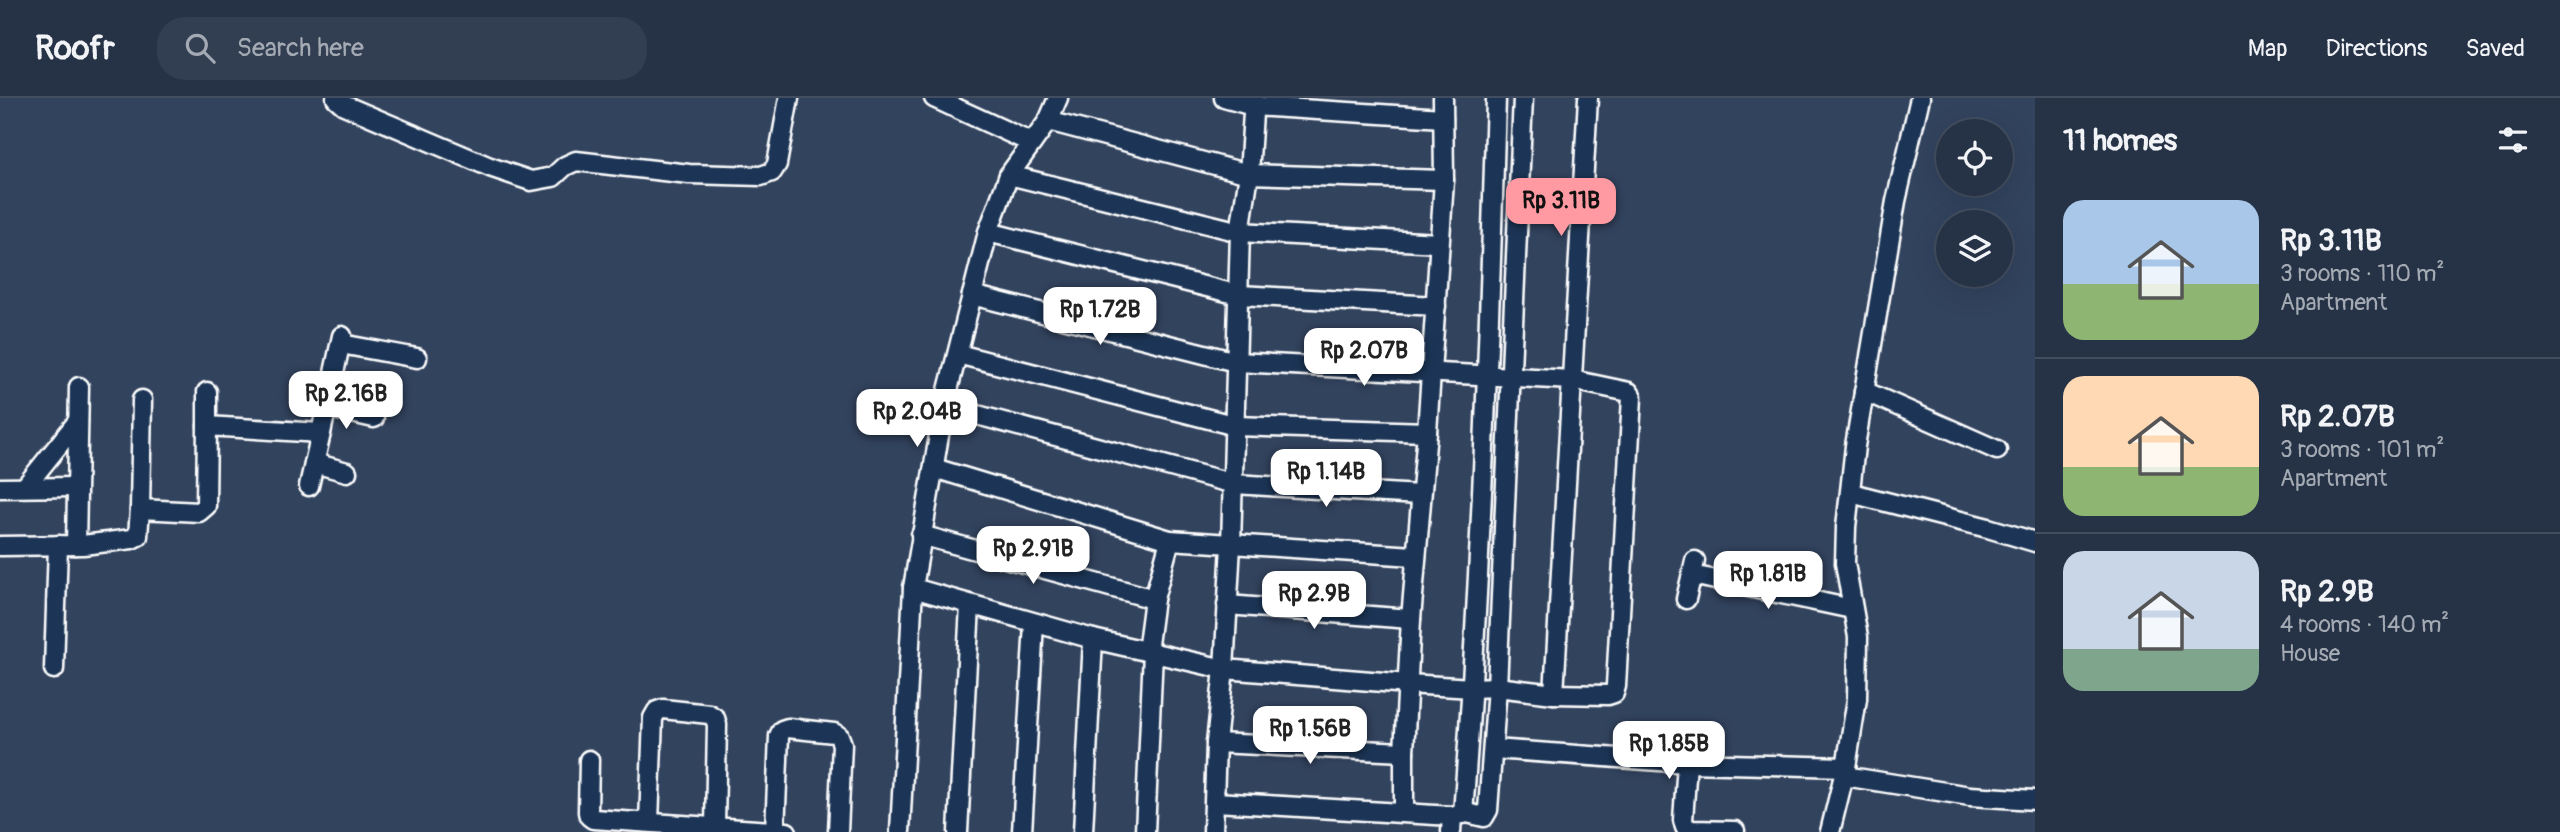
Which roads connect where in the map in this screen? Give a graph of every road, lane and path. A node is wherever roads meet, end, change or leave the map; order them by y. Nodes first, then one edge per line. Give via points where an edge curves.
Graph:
1 (336, 98) edge
2 (789, 98) edge
3 (934, 98) edge
4 (1058, 98) edge
5 (1224, 98) edge
6 (1443, 98) edge
7 (1496, 98) edge
8 (1523, 98) edge
9 (1588, 98) edge
10 (1920, 98) edge
11 (1253, 102) edge
12 (1443, 118) junction
13 (1048, 121) junction
14 (1032, 143) junction
15 (1249, 174) junction
16 (1009, 175) junction
17 (1444, 180) junction
18 (988, 232) junction
19 (1240, 232) junction
20 (1439, 243) junction
21 (972, 295) junction
22 (1239, 295) junction
23 (1436, 306) junction
24 (958, 354) junction
25 (417, 358) dead end
26 (1237, 362) junction
27 (1431, 372) junction
28 (1500, 375) junction
29 (1572, 380) junction
30 (79, 387) dead end
31 (1864, 391) junction
32 (206, 392) dead end
33 (142, 400) dead end
34 (944, 406) junction
35 (326, 407) junction
36 (374, 418) dead end
37 (78, 421) junction
38 (207, 426) junction
39 (1236, 426) junction
40 (1427, 432) junction
41 (320, 433) junction
42 (1997, 450) dead end
43 (314, 463) junction
44 (934, 468) junction
45 (347, 472) dead end
46 (1234, 484) junction
47 (309, 485) dead end
48 (25, 487) junction
49 (76, 487) junction
50 (0, 488) edge
51 (1851, 493) junction
52 (1420, 495) junction
53 (140, 509) junction
54 (921, 535) junction
55 (1170, 540) junction
56 (2035, 542) edge
57 (0, 545) edge
58 (67, 545) junction
59 (1231, 545) junction
60 (1415, 556) junction
61 (913, 588) junction
62 (1154, 599) junction
63 (1686, 599) dead end
64 (970, 605) junction
65 (1227, 606) junction
66 (1852, 609) junction
67 (1410, 619) junction
68 (1034, 623) junction
69 (1093, 639) junction
70 (1150, 652) junction
71 (54, 669) dead end
72 (1224, 669) junction
73 (1408, 684) junction
74 (1496, 687) junction
75 (1473, 688) junction
76 (1554, 694) junction
77 (1216, 743) junction
78 (1494, 749) junction
79 (1404, 752) junction
80 (589, 760) dead end
81 (1687, 763) junction
82 (1845, 772) junction
83 (2035, 800) edge
84 (1215, 802) junction
85 (1405, 812) junction
86 (1464, 818) edge
87 (649, 822) junction
88 (604, 826) edge
89 (715, 826) junction
90 (1735, 831) edge
91 (781, 832) edge
92 (838, 832) edge
93 (900, 832) edge
94 (958, 832) edge
95 (1023, 832) edge
96 (1083, 832) edge
97 (1145, 832) edge
98 (1213, 832) edge
99 (1830, 832) edge

1 - 2 street via 531,181 553,177 576,161 689,174 761,176 772,172 776,164
3 - 14 street
4 - 13 street
5 - 11 street
6 - 12 street
7 - 28 street
8 - 28 street
9 - 29 street
10 - 31 street via 1896,201
11 - 12 street
11 - 15 street
12 - 17 street
13 - 14 street
13 - 15 street
14 - 16 street
15 - 17 street
15 - 19 street
16 - 18 street
16 - 19 street
17 - 20 street
18 - 21 street
18 - 22 street
19 - 20 street
19 - 22 street
20 - 23 street
21 - 24 street
21 - 26 street
22 - 23 street
22 - 26 street
23 - 27 street
24 - 34 street
24 - 39 street
25 - 35 street via 341,340
26 - 27 street
26 - 39 street
27 - 28 street
27 - 40 street
28 - 29 street
28 - 74 street
28 - 75 street
29 - 76 street
29 - 76 street via 1623,390 1632,397 1616,686 1608,695
30 - 37 street
31 - 42 street
31 - 51 street
32 - 38 street
33 - 53 street
34 - 44 street
34 - 46 street
35 - 36 street
35 - 41 street
37 - 48 street
37 - 49 street
38 - 41 street
38 - 53 street via 206,506 199,512
39 - 40 street
39 - 46 street
40 - 52 street
41 - 43 street
43 - 45 street
43 - 47 street
44 - 54 street
44 - 55 street
46 - 52 street
46 - 59 street
48 - 49 street
48 - 50 street
49 - 58 street
51 - 56 street
51 - 66 street via 1845,563
52 - 60 street
53 - 58 street via 138,536 132,539
54 - 61 street
54 - 62 street
55 - 59 street
55 - 62 street
57 - 58 street
58 - 71 street
59 - 60 street
59 - 65 street
60 - 67 street
61 - 64 street
61 - 93 street
62 - 70 street
63 - 66 street via 1693,568
64 - 68 street
64 - 94 street
65 - 67 street
65 - 72 street
66 - 82 street via 1858,637 1857,699
67 - 73 street
68 - 69 street
68 - 95 street
69 - 70 street
69 - 96 street
70 - 72 street
70 - 97 street
72 - 73 street
72 - 77 street
73 - 75 street
73 - 79 street
74 - 75 street
74 - 76 street
74 - 78 street
75 - 86 street
77 - 79 street
77 - 84 street
78 - 81 street
78 - 86 street via 1489,810
79 - 85 street
80 - 88 street via 589,816
81 - 82 street
81 - 90 street via 1685,827
82 - 83 street via 1970,796
82 - 99 street
84 - 85 street
84 - 98 street
85 - 86 street
87 - 88 street
87 - 89 street
87 - 89 street via 653,718 663,709 715,718
89 - 91 street
91 - 92 street via 779,736 788,728 839,736

